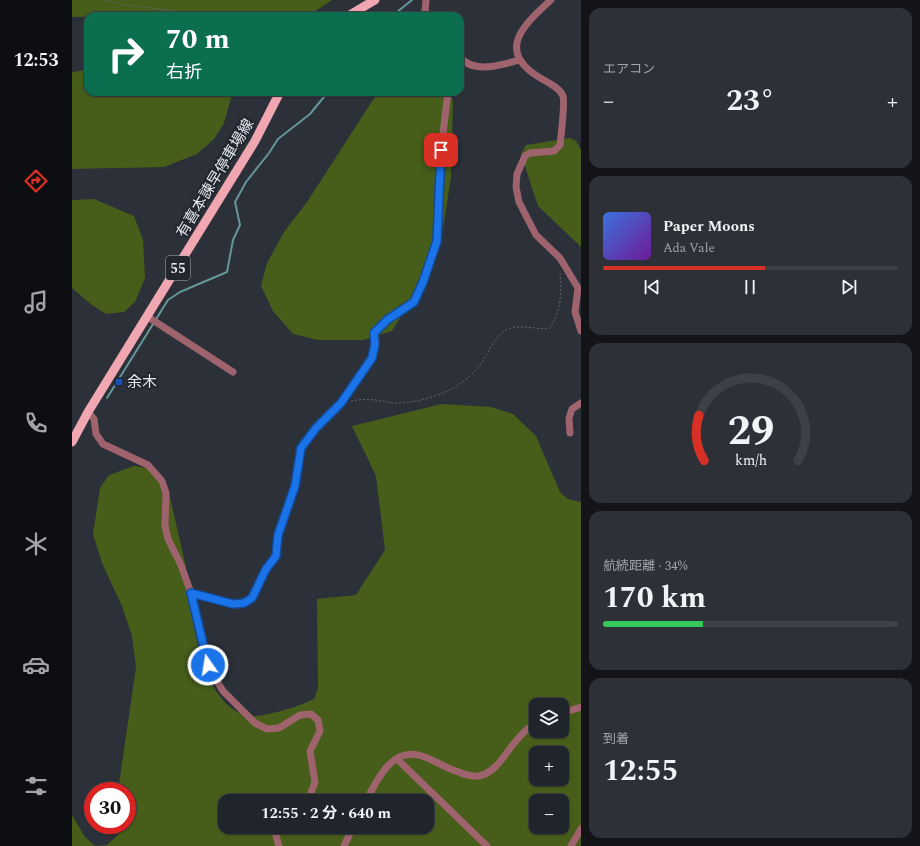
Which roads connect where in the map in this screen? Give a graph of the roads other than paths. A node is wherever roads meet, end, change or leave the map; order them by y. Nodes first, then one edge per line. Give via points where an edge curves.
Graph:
1 (375, 0) edge
2 (426, 0) edge
3 (551, 0) edge
4 (355, 12) edge
5 (426, 12) edge
6 (519, 60) junction
7 (464, 61) edge
8 (278, 96) edge
9 (448, 96) edge
10 (150, 318) junction
11 (581, 331) edge
12 (233, 372) dead end
13 (581, 403) edge
14 (88, 412) junction
15 (570, 433) dead end
16 (72, 442) edge
17 (191, 593) junction
18 (581, 707) edge
19 (569, 711) edge
20 (529, 728) edge
21 (397, 759) junction
22 (310, 794) edge
23 (370, 794) edge
24 (581, 829) edge
25 (277, 834) edge
26 (350, 834) edge
27 (279, 846) edge
28 (344, 846) edge
29 (487, 846) edge
30 (571, 846) edge

1 - 4 main road
2 - 5 street
3 - 6 street via 530,18 519,34 516,44
6 - 7 street via 489,67
6 - 11 street via 538,77 557,88 563,96 560,145 554,152 530,153 525,156 516,187 519,202 536,235 560,258 578,288 575,312
8 - 10 main road, 有喜本諫早停車場線 / 55 via 255,141
9 - 17 street via 441,150 437,241 414,302 387,320 374,333 372,358 341,403 326,416 301,448 295,486 278,535 276,556 266,569 252,598 244,603 233,604
10 - 12 street
10 - 14 main road, 有喜本諫早停車場線 / 55
13 - 15 street via 572,409 569,418
14 - 16 main road, 有喜本諫早停車場線 / 55
14 - 17 street via 94,419 96,434 103,444 148,465 162,481 166,493 165,526 168,539
17 - 22 street via 208,665 223,691 255,723 267,729 279,728 300,715 311,714 318,720 320,731 310,751 315,782
18 - 19 street
20 - 21 street via 499,763 488,773 478,776 468,775 418,755
21 - 23 street via 388,764
21 - 29 street
24 - 30 street
25 - 27 street
26 - 28 street

